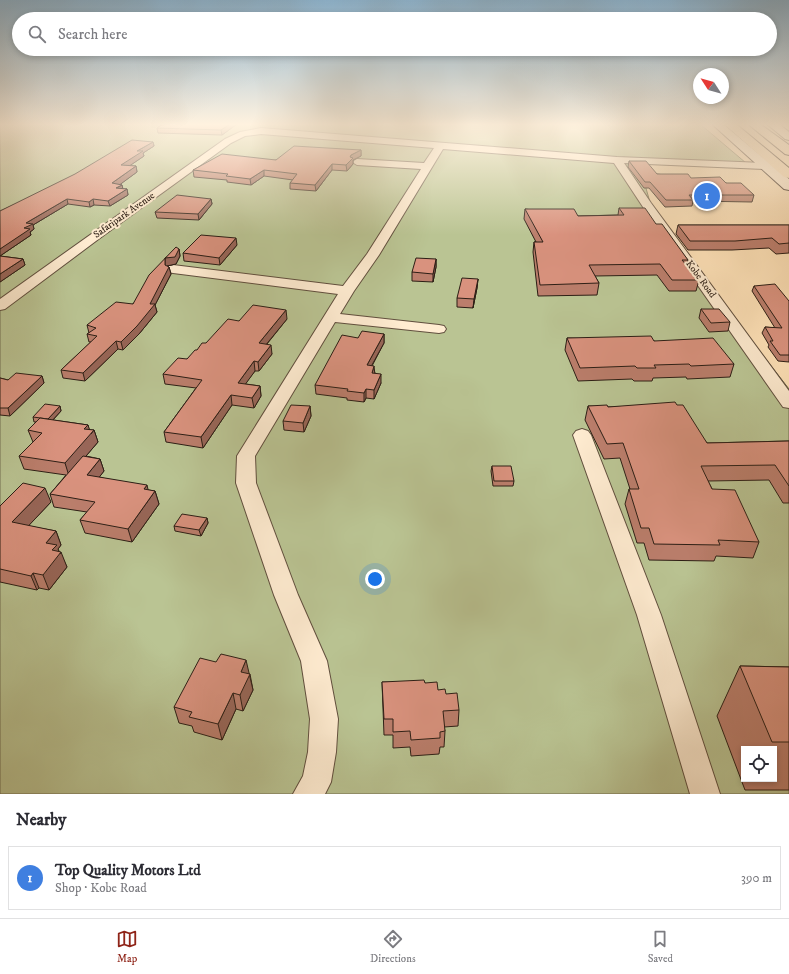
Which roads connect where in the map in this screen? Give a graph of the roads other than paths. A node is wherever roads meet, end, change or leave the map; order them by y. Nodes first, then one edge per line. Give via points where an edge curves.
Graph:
1 (200, 161) edge
2 (430, 161) edge
3 (618, 161) edge
4 (643, 161) edge
5 (760, 161) edge
6 (773, 161) edge
7 (357, 162) dead end
8 (427, 166) junction
9 (766, 166) junction
10 (789, 174) edge
11 (789, 186) edge
12 (174, 269) dead end
13 (347, 291) junction
14 (0, 306) edge
15 (332, 317) junction
16 (439, 329) dead end
17 (789, 403) edge
18 (582, 435) dead end
19 (308, 794) edge
20 (705, 794) edge

1 - 14 street, Safaripark Avenue
2 - 8 street
3 - 17 street, Kobe Road via 647,206
4 - 9 street
5 - 9 main road
6 - 10 highway
7 - 8 street
8 - 13 street via 373,255
9 - 11 main road
12 - 13 street
13 - 15 street
15 - 16 street
15 - 19 street via 251,446 246,456 245,467 251,499 286,595 314,661 324,719 322,752 316,782
18 - 20 street via 649,615

